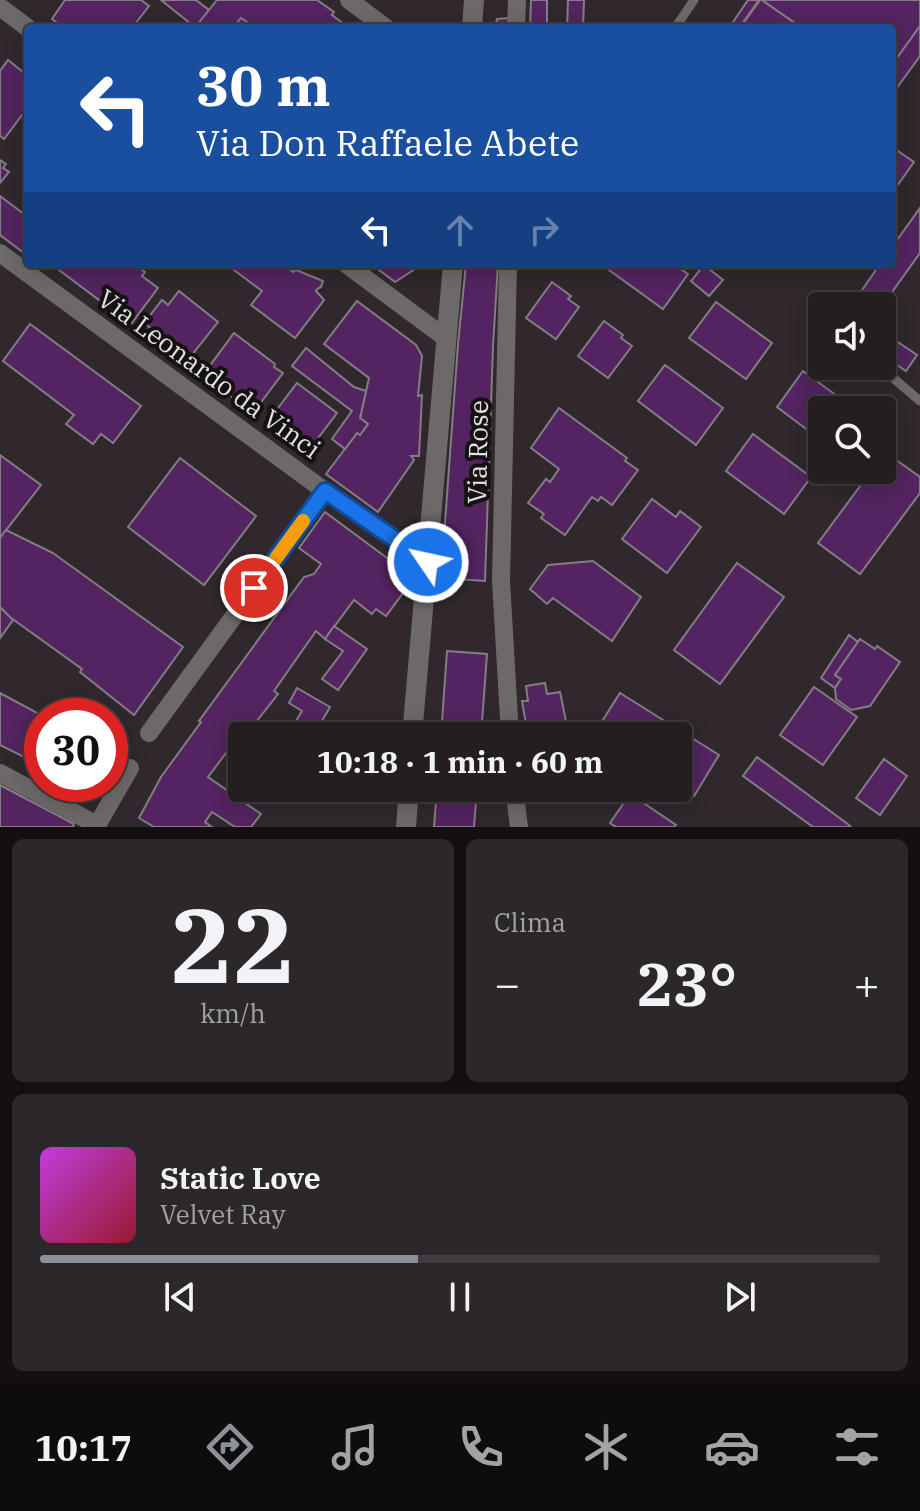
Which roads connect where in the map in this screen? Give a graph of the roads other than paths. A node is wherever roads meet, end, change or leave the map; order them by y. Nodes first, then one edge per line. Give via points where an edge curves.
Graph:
1 (349, 0) edge
2 (474, 0) edge
3 (517, 0) edge
4 (694, 0) edge
5 (0, 7) edge
6 (381, 24) edge
7 (472, 24) edge
8 (516, 24) edge
9 (678, 24) edge
10 (24, 25) edge
11 (0, 253) edge
12 (351, 268) edge
13 (453, 268) edge
14 (508, 268) edge
15 (447, 339) junction
16 (895, 380) edge
17 (920, 401) edge
18 (325, 491) junction
19 (428, 562) junction
20 (413, 722) edge
21 (509, 722) edge
22 (149, 733) dead end
23 (130, 768) dead end
24 (0, 773) edge
25 (408, 802) edge
26 (516, 802) edge
27 (96, 826) edge
28 (406, 827) edge
29 (519, 827) edge

1 - 6 street
2 - 7 street
3 - 8 street
4 - 9 lane
5 - 10 street
11 - 18 street, Via Leonardo da Vinci
12 - 15 street
13 - 15 street
14 - 21 street, Via Rose via 501,581
15 - 19 street
16 - 17 lane
18 - 19 street, Via Leonardo da Vinci
18 - 22 street
19 - 20 street
23 - 27 street
24 - 27 street
25 - 28 street
26 - 29 street

